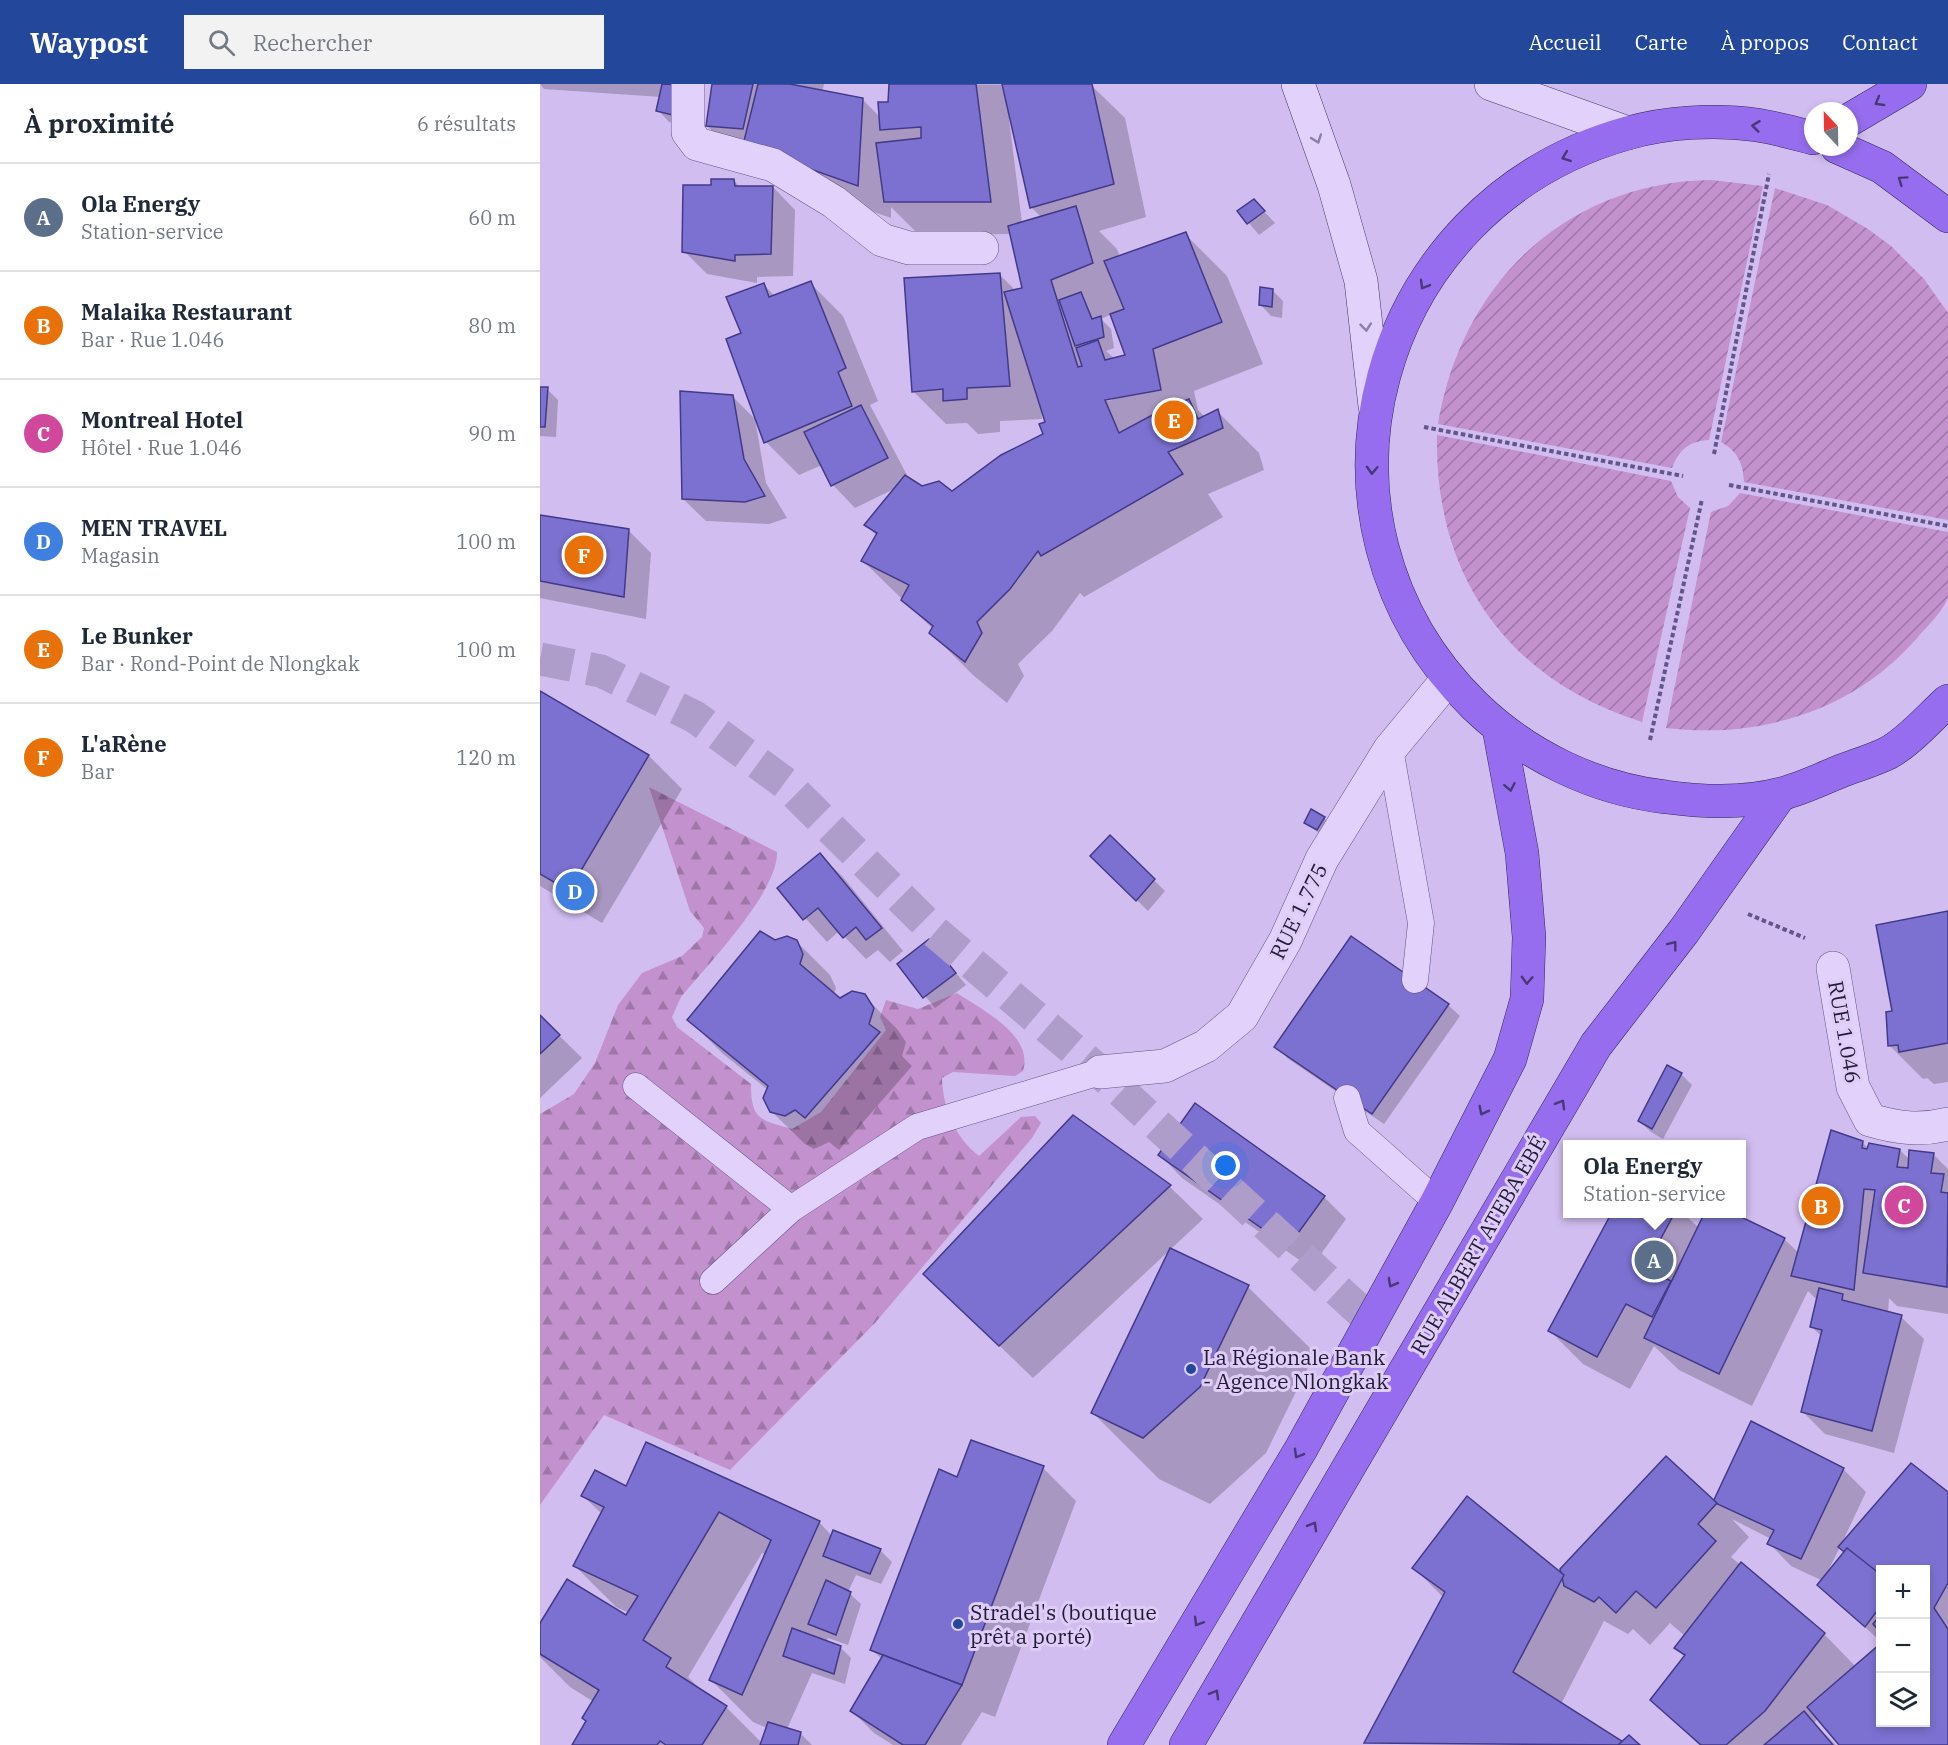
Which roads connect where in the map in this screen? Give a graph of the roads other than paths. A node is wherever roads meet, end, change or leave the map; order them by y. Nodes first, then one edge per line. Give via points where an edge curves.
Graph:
1 (688, 84) edge
2 (1298, 84) edge
3 (1491, 84) edge
4 (1910, 84) edge
5 (1858, 115) edge
6 (1628, 133) junction
7 (1804, 136) edge
8 (1858, 156) edge
9 (1948, 216) edge
10 (982, 248) dead end
11 (1375, 406) junction
12 (1448, 679) junction
13 (1948, 701) edge
14 (1499, 729) junction
15 (1390, 749) junction
16 (1780, 795) junction
17 (1833, 968) road end
18 (1415, 980) dead end
19 (1100, 1072) joint
20 (636, 1086) dead end
21 (1347, 1098) dead end
22 (1948, 1124) edge
23 (1437, 1202) junction
24 (791, 1209) junction
25 (713, 1281) dead end
26 (1124, 1745) edge
27 (1186, 1745) edge

1 - 10 street via 688,132 697,144 773,165 834,202 882,240 909,248
2 -> 11 street via 1334,185 1361,281
3 - 6 street
4 -> 5 highway
7 -> 6 highway via 1755,125 1691,123
6 -> 11 highway via 1555,161 1490,205 1437,262 1398,330
9 -> 8 highway via 1882,166
11 -> 12 highway via 1371,478 1382,549 1408,618
12 - 14 highway
12 - 15 street, RUE 1.775
13 - 16 highway via 1890,752
14 - 16 highway via 1562,768 1632,793 1706,802
14 -> 23 highway via 1522,853 1528,937 1527,999 1510,1059
15 - 18 lane via 1421,923
15 - 19 street, RUE 1.775 via 1322,859 1285,941 1242,1017 1206,1046 1165,1066
27 -> 16 highway, RUE ALBERT ATEBA EBÉ via 1596,1045
17 - 22 street, RUE 1.046 via 1853,1087 1870,1120 1899,1129
19 - 24 lane via 917,1127
20 - 24 lane
21 - 23 lane via 1357,1131
23 -> 26 highway via 1301,1449
24 - 25 lane

